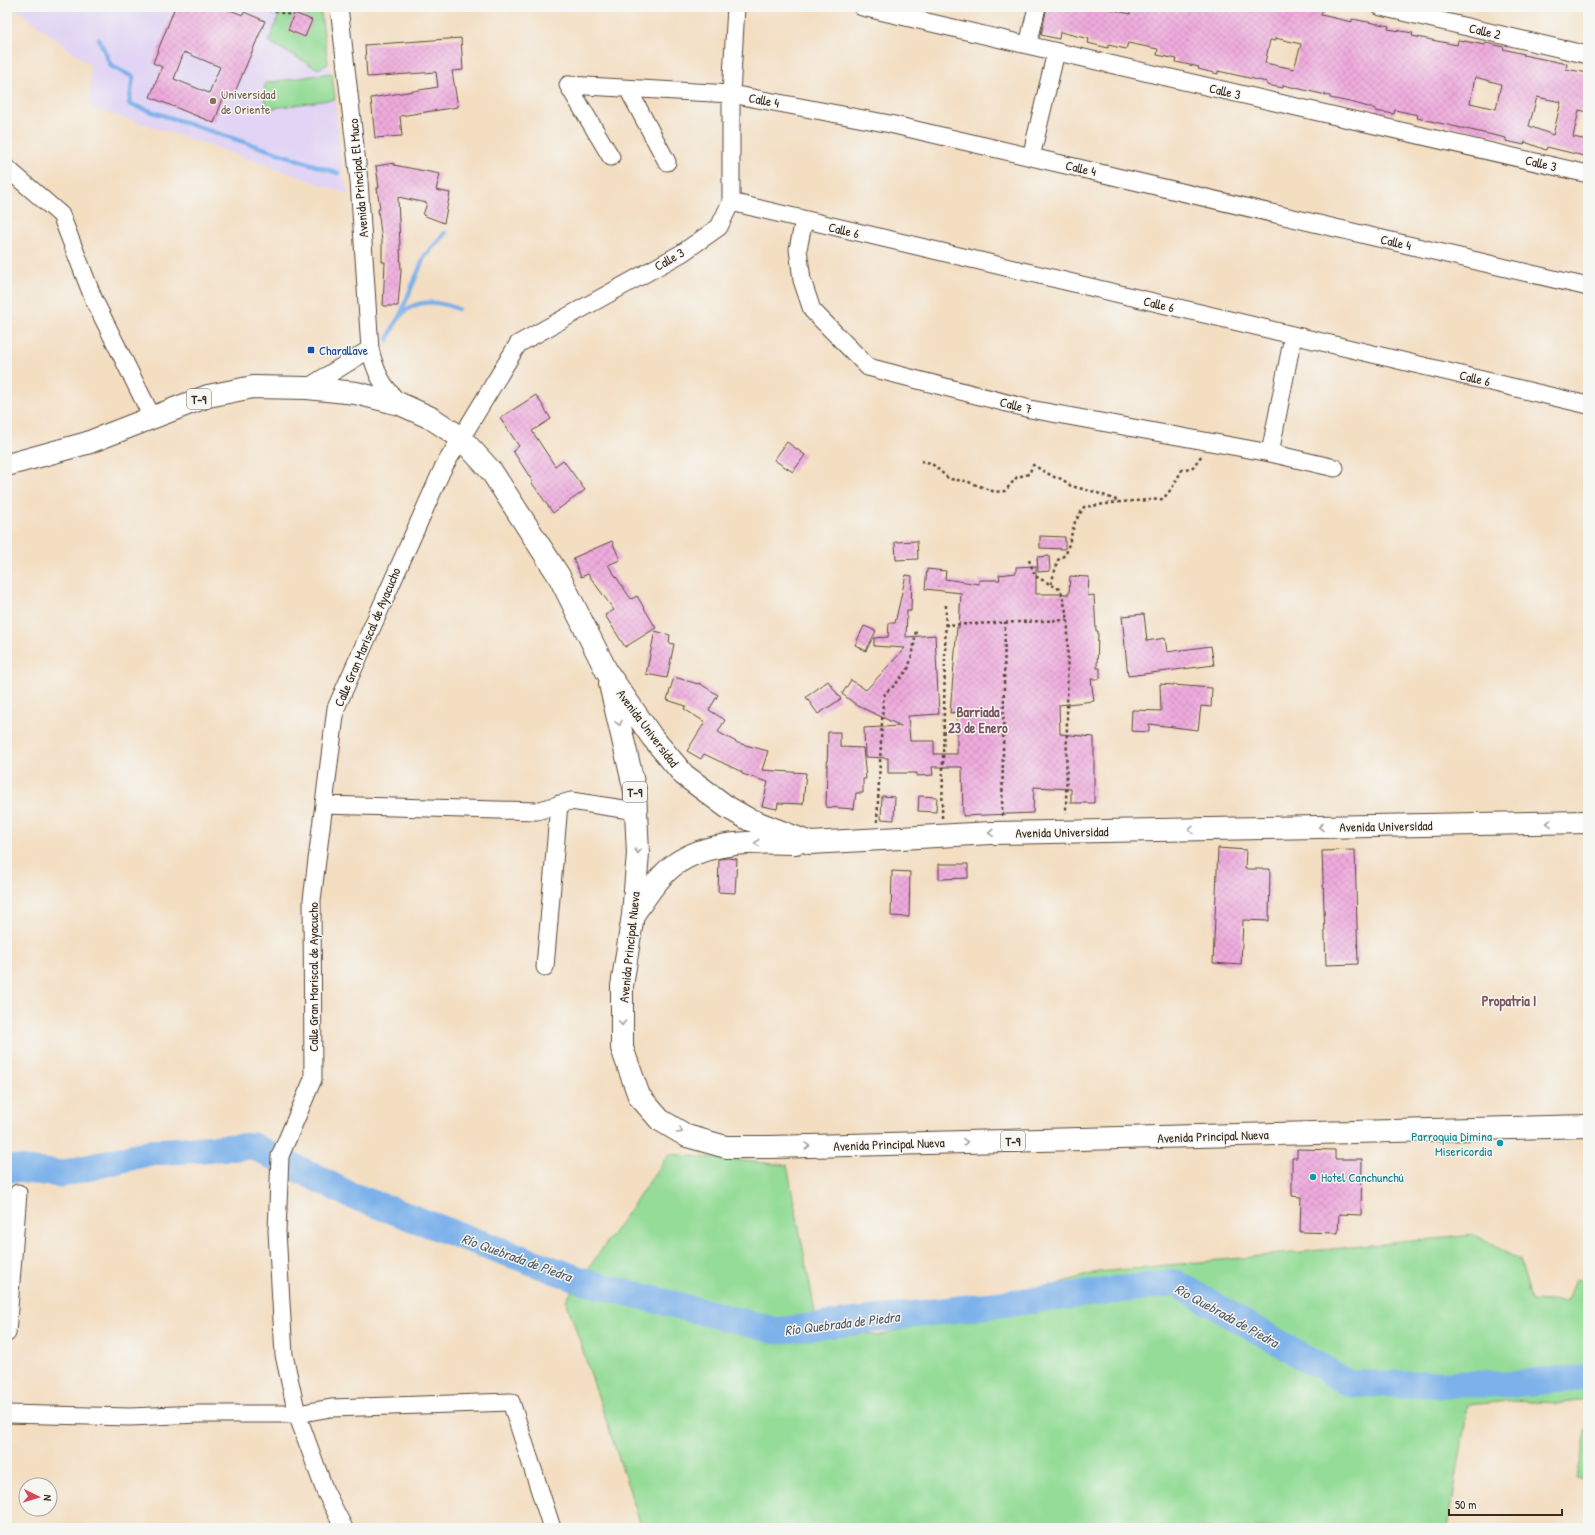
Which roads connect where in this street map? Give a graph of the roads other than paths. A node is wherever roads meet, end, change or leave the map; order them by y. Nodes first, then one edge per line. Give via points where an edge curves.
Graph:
1 (341, 7) edge
2 (736, 7) edge
3 (862, 7) edge
4 (1037, 7) edge
5 (1381, 7) edge
6 (1028, 45) junction
7 (1056, 52) junction
8 (1588, 55) edge
9 (628, 89) junction
10 (731, 94) junction
11 (611, 157) dead end
12 (1031, 157) junction
13 (667, 162) dead end
14 (9, 170) dead end
15 (1588, 174) edge
16 (731, 202) junction
17 (804, 220) junction
18 (1588, 287) edge
19 (1293, 336) junction
20 (370, 349) junction
21 (307, 388) junction
22 (400, 404) junction
23 (1588, 405) edge
24 (152, 417) junction
25 (460, 437) junction
26 (1270, 453) junction
27 (7, 465) edge
28 (1335, 468) dead end
29 (607, 672) junction
30 (559, 804) junction
31 (324, 805) junction
32 (636, 811) junction
33 (1588, 822) edge
34 (810, 843) junction
35 (633, 915) junction
36 (545, 968) dead end
37 (1588, 1126) edge
38 (18, 1193) dead end
39 (7, 1333) edge
40 (7, 1414) edge
41 (297, 1414) junction
42 (344, 1528) edge
43 (552, 1528) edge

1 - 20 street, Avenida Principal El Muco via 359,181
2 - 10 street, Calle 3
3 - 6 street, Calle 3
4 - 6 street
5 - 8 street, Calle 2
6 - 7 street, Calle 3
7 - 12 street
7 - 15 street, Calle 3
9 - 10 street, Calle 4
9 - 11 street, Calle 4 via 568,85
9 - 13 street
10 - 12 street, Calle 4 via 890,124
10 - 16 street, Calle 3
12 - 18 street, Calle 4
14 - 24 street via 61,215 94,300
16 - 17 street, Calle 6
16 - 25 street, Calle 3 via 719,228 518,344
17 - 19 street, Calle 6
17 - 26 street, Calle 7 via 798,249 802,280 812,310 868,367 1030,409
19 - 23 street, Calle 6
19 - 26 street
20 - 21 street
20 - 22 street, Avenida Principal El Muco via 375,370 385,389
21 - 22 highway, T-9 via 356,393
21 - 24 highway, T-9 via 246,389 208,396
22 - 25 highway, T-9 via 431,418
24 - 27 highway, T-9 via 87,443
25 - 29 highway, T-9 via 492,472 559,576
25 - 31 street, Calle Gran Mariscal de Ayacucho via 402,556 336,708
26 - 28 street, Calle 7
29 -> 32 highway, Avenida Principal Nueva / T-9 via 635,791
29 - 34 highway, Avenida Universidad / T-9 via 652,737 684,775 727,807 748,819
30 - 31 street via 537,810
30 - 32 street via 571,801
30 - 36 street
31 - 41 street, Calle Gran Mariscal de Ayacucho via 312,900 313,1080 280,1156 277,1231 284,1355
32 -> 35 highway, Avenida Principal Nueva / T-9 via 638,853
33 -> 34 highway, Avenida Universidad / T-9 via 1002,832
34 -> 35 highway, T-9 via 732,844 710,848 690,856 673,866 653,887
35 -> 37 highway, Avenida Principal Nueva / T-9 via 622,986 622,1048 639,1096 660,1120 687,1136 726,1147
38 - 39 street
40 - 41 street via 130,1417
41 - 42 street, Calle Gran Mariscal de Ayacucho via 325,1491
41 - 43 street via 331,1408 511,1402

